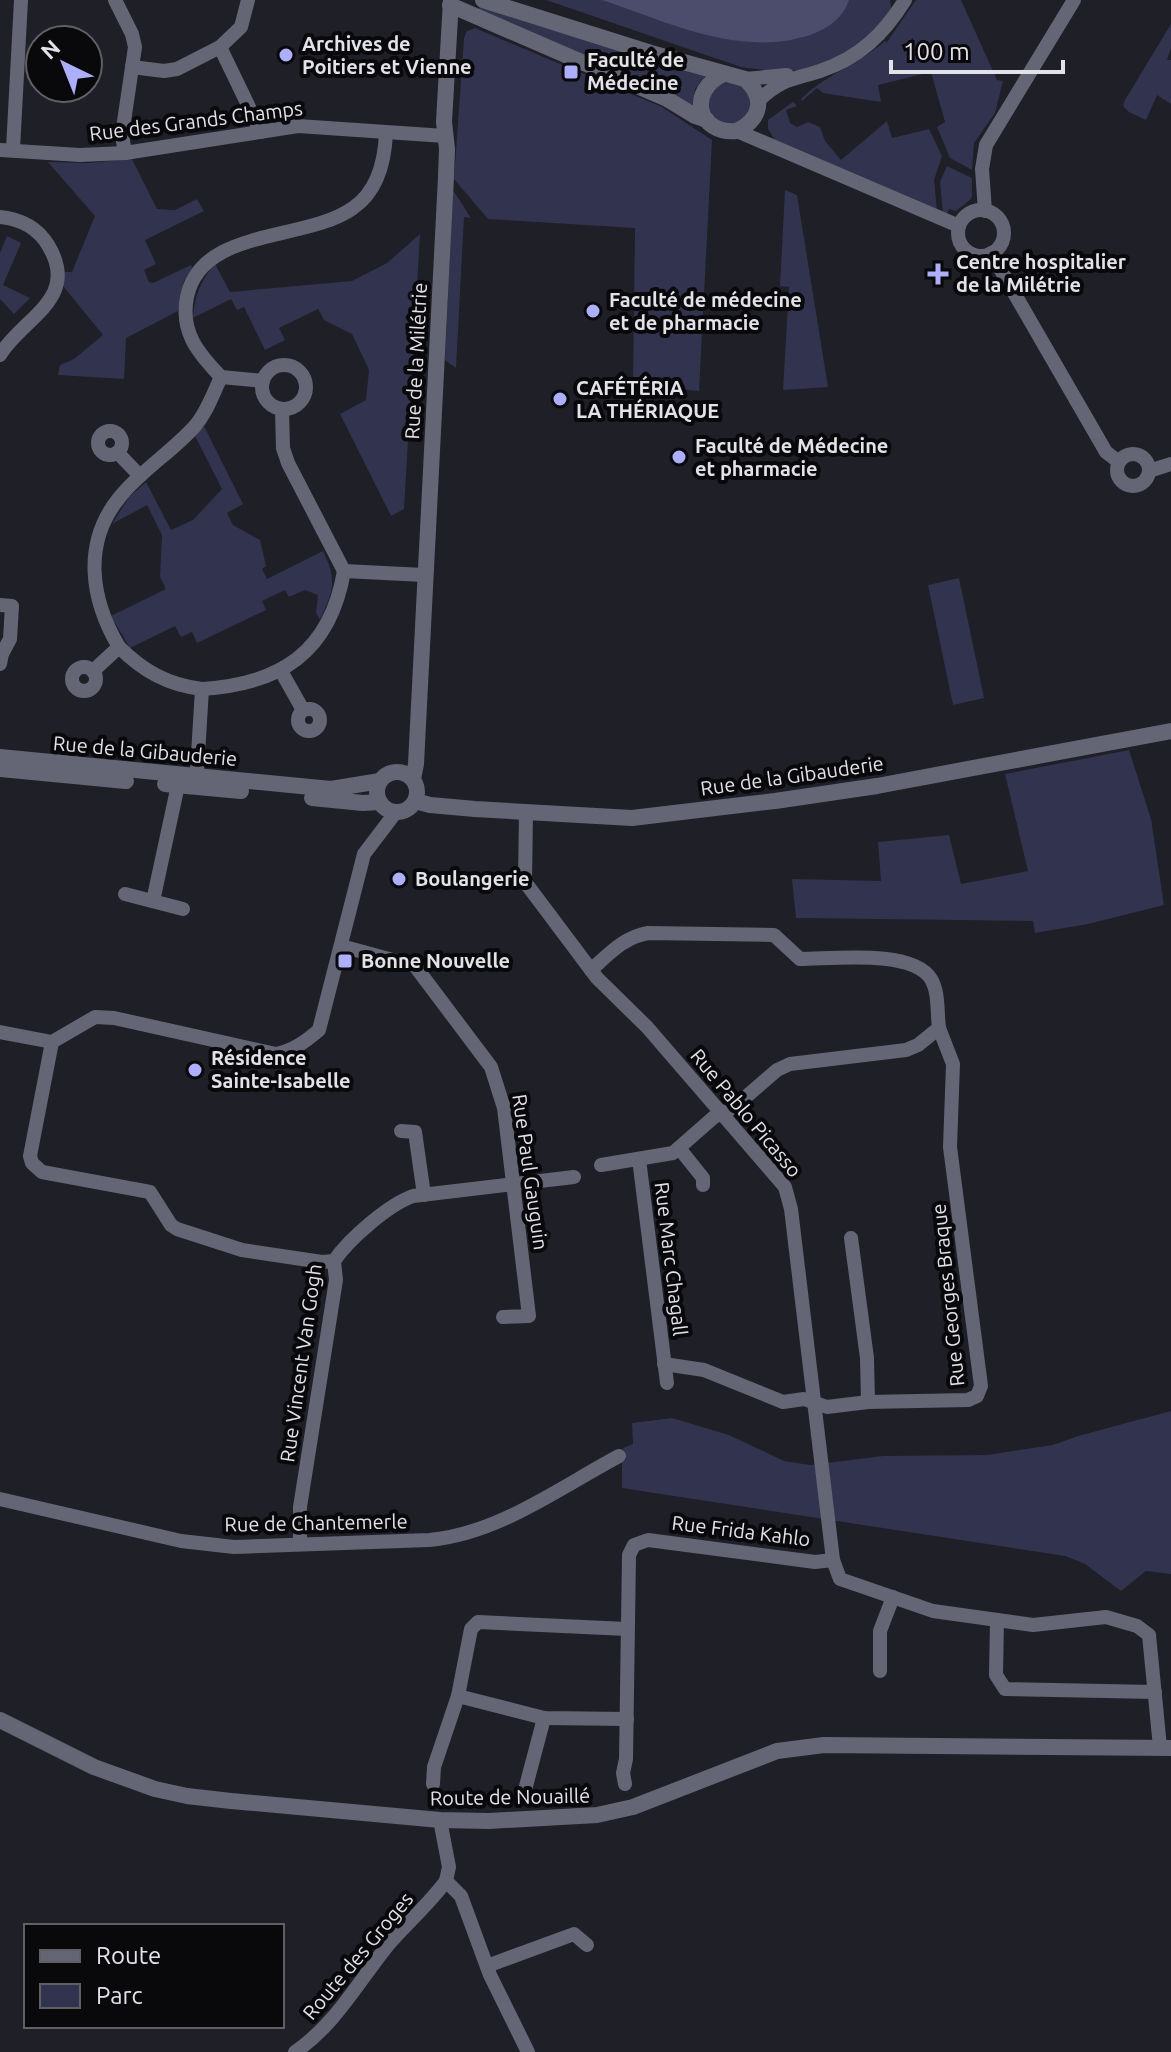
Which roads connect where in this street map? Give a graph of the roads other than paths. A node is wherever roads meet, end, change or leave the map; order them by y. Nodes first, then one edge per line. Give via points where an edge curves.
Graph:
1 (21, 0) edge
2 (115, 0) edge
3 (248, 0) edge
4 (483, 0) edge
5 (905, 0) edge
6 (1074, 0) edge
7 (459, 1) edge
8 (545, 20) junction
9 (220, 47) junction
10 (132, 67) junction
11 (724, 74) junction
12 (807, 74) junction
13 (745, 79) junction
14 (759, 100) junction
15 (756, 117) junction
16 (707, 120) junction
17 (737, 131) junction
18 (261, 132) junction
19 (386, 132) junction
20 (445, 136) junction
21 (777, 148) junction
22 (7, 150) edge
23 (125, 153) junction
24 (985, 211) junction
25 (0, 217) edge
26 (959, 226) junction
27 (991, 253) junction
28 (0, 355) edge
29 (221, 377) junction
30 (263, 381) junction
31 (282, 409) junction
32 (118, 453) dead end
33 (1119, 462) junction
34 (1171, 464) edge
35 (1149, 471) junction
36 (140, 476) junction
37 (344, 571) junction
38 (424, 575) junction
39 (0, 605) edge
40 (119, 647) junction
41 (0, 664) edge
42 (93, 671) dead end
43 (281, 671) junction
44 (202, 689) junction
45 (303, 710) dead end
46 (1171, 731) edge
47 (0, 757) edge
48 (0, 769) edge
49 (405, 776) junction
50 (380, 781) junction
51 (196, 782) junction
52 (178, 785) junction
53 (415, 801) junction
54 (380, 802) junction
55 (396, 812) junction
56 (526, 812) junction
57 (125, 894) dead end
58 (153, 901) junction
59 (183, 909) dead end
60 (341, 946) junction
61 (591, 970) junction
62 (939, 1028) junction
63 (0, 1032) edge
64 (52, 1042) junction
65 (722, 1113) junction
66 (401, 1131) dead end
67 (679, 1148) junction
68 (639, 1159) junction
69 (601, 1165) dead end
70 (574, 1177) dead end
71 (514, 1184) junction
72 (703, 1185) dead end
73 (424, 1195) junction
74 (851, 1238) dead end
75 (334, 1261) junction
76 (503, 1317) dead end
77 (664, 1364) junction
78 (667, 1383) dead end
79 (814, 1402) junction
80 (868, 1402) junction
81 (619, 1456) dead end
82 (0, 1499) edge
83 (300, 1544) junction
84 (833, 1560) junction
85 (893, 1597) junction
86 (997, 1620) junction
87 (627, 1629) junction
88 (880, 1671) dead end
89 (1155, 1692) junction
90 (458, 1696) junction
91 (544, 1718) junction
92 (627, 1719) junction
93 (0, 1720) edge
94 (1165, 1748) edge
95 (433, 1784) dead end
96 (625, 1784) dead end
97 (525, 1790) dead end
98 (440, 1820) junction
99 (446, 1881) junction
100 (587, 1945) dead end
101 (487, 1966) junction
102 (295, 2052) edge
103 (528, 2052) edge

1 - 22 street
2 - 10 street via 134,41
3 - 9 street via 241,27
4 - 8 street
5 - 12 street via 874,41 848,59
6 - 24 street via 986,145
7 - 8 street
7 - 16 street
7 - 20 street, Rue de la Milétrie
8 - 11 street
9 - 10 street via 177,69
9 - 18 street
10 - 23 street via 122,135
11 - 13 street
11 - 16 street via 702,92
12 - 13 street
12 - 14 street via 777,84
13 - 14 street
14 - 15 street
15 - 17 street
15 - 21 street
16 - 17 street via 722,131
17 - 21 street
18 - 19 street, Rue des Grands Champs via 298,126
18 - 23 street, Rue des Grands Champs
19 - 20 street, Rue des Grands Champs
19 - 29 street via 378,176 353,209 228,249 198,271 189,289 186,325 194,345
20 - 38 street, Rue de la Milétrie
21 - 26 street
22 - 23 street, Rue des Grands Champs
24 - 26 street via 972,212
24 - 27 street via 1004,228 1002,242
25 - 28 street via 22,222 42,237 57,274 46,307
26 - 27 street via 966,250 978,256
27 - 33 street via 1106,452
29 - 30 street
29 - 36 street via 194,427
30 - 31 street via 266,400
30 - 31 street via 270,369 283,364 303,374 306,395 296,406
31 - 37 street via 288,463
32 - 36 street
33 - 35 street via 1138,455
33 - 35 street via 1118,477 1128,486 1142,483
34 - 35 street
36 - 40 street via 108,514 94,555 95,594
37 - 38 street
37 - 43 street via 335,607 321,633
38 - 49 street, Rue de la Milétrie via 416,764
39 - 41 street via 12,606 10,639
40 - 42 street
40 - 44 street via 149,673
43 - 44 street via 239,687
43 - 45 street
44 - 51 street
46 - 56 street, Rue de la Gibauderie via 775,801 632,818
47 - 51 street, Rue de la Gibauderie
48 - 52 street, Rue de la Gibauderie
49 - 50 street via 388,774
49 - 53 street via 417,794
50 - 51 street, Rue de la Gibauderie via 331,789
50 - 54 street
51 - 52 street, Rue de la Gibauderie
51 - 54 street, Rue de la Gibauderie
52 - 58 street
53 - 55 street
53 - 56 street, Rue de la Gibauderie
54 - 55 street
55 - 60 street via 366,848
56 - 61 street, Rue Pablo Picasso via 525,882
57 - 58 street
58 - 59 street
60 - 64 street via 319,1030 288,1051 257,1051 95,1017
60 - 71 street, Rue Paul Gauguin via 415,966 485,1058 504,1108
61 - 62 street via 634,935 774,935 800,959 904,961 922,969 935,988
61 - 65 street, Rue Pablo Picasso
62 - 65 street, Rue Marc Chagall via 906,1050 790,1064
62 - 80 street, Rue Georges Braque via 953,1064 950,1147 981,1386 968,1400
63 - 64 street
64 - 75 street via 30,1156 36,1168 150,1192 171,1225 224,1245
65 - 67 street, Rue Marc Chagall
65 - 79 street, Rue Pablo Picasso via 778,1177 790,1199
66 - 73 street via 415,1132
67 - 68 street, Rue Marc Chagall
67 - 72 street
68 - 69 street, Rue Marc Chagall
68 - 77 street, Rue Marc Chagall
70 - 71 street, Rue Vincent Van Gogh
71 - 73 street, Rue Vincent Van Gogh
71 - 76 street, Rue Paul Gauguin via 529,1316
73 - 75 street, Rue Vincent Van Gogh via 395,1205
74 - 80 street
75 - 83 street, Rue Vincent Van Gogh via 336,1280 300,1507
77 - 78 street, Rue Marc Chagall
77 - 79 street, Rue Marc Chagall via 704,1370 783,1402
79 - 80 street, Rue Georges Braque via 827,1407
79 - 84 street, Rue Pablo Picasso
81 - 83 street, Rue de Chantemerle via 467,1534
82 - 83 street, Rue de Chantemerle via 181,1541 234,1547
84 - 85 street via 846,1583
84 - 87 street, Rue Frida Kahlo via 640,1541 629,1555
85 - 86 street via 933,1611
85 - 88 street via 880,1631
86 - 89 street via 1033,1625 1106,1617 1137,1626 1149,1635
86 - 89 street via 996,1675 1005,1689
87 - 90 street via 478,1622 471,1629
87 - 92 street, Rue Frida Kahlo
89 - 94 street
90 - 91 street
90 - 95 street
91 - 92 street
91 - 97 street
92 - 96 street, Rue Frida Kahlo
93 - 98 street, Route de Nouaillé via 94,1767 155,1789
94 - 98 street, Route de Nouaillé via 824,1745 777,1751 633,1807 597,1815
98 - 99 street via 449,1867
99 - 101 street via 461,1896
99 - 102 street, Route des Groges via 335,2016
100 - 101 street via 574,1934
101 - 103 street

